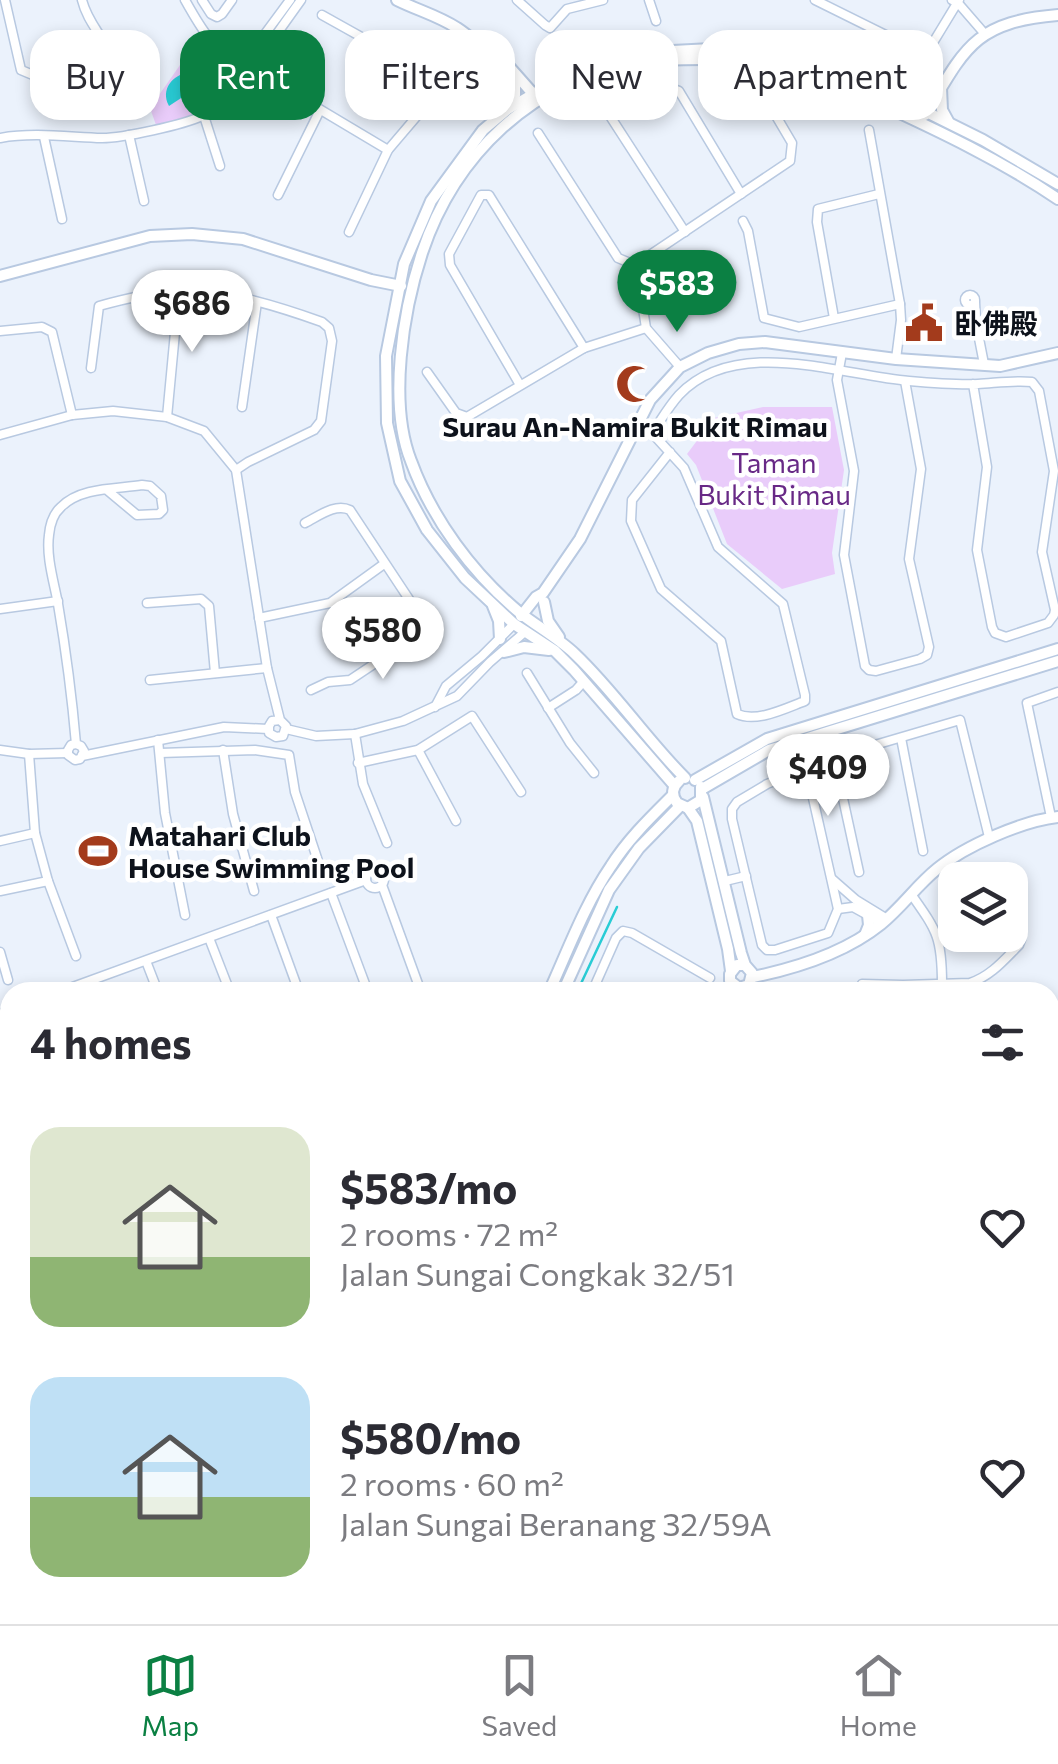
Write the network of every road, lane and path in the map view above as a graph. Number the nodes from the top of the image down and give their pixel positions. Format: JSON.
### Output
{"nodes":[{"id":1,"x":5,"y":0,"type":"edge"},
{"id":2,"x":82,"y":0,"type":"edge"},
{"id":3,"x":185,"y":0,"type":"edge"},
{"id":4,"x":202,"y":0,"type":"edge"},
{"id":5,"x":232,"y":0,"type":"edge"},
{"id":6,"x":302,"y":0,"type":"edge"},
{"id":7,"x":398,"y":0,"type":"edge"},
{"id":8,"x":517,"y":0,"type":"edge"},
{"id":9,"x":603,"y":0,"type":"edge"},
{"id":10,"x":650,"y":0,"type":"edge"},
{"id":11,"x":815,"y":0,"type":"edge"},
{"id":12,"x":956,"y":1,"type":"edge"},
{"id":13,"x":416,"y":4,"type":"edge"},
{"id":14,"x":290,"y":5,"type":"edge"},
{"id":15,"x":1058,"y":14,"type":"edge"},
{"id":16,"x":322,"y":15,"type":"dead end"},
{"id":17,"x":656,"y":21,"type":"dead end"},
{"id":18,"x":202,"y":30,"type":"edge"},
{"id":19,"x":273,"y":30,"type":"edge"},
{"id":20,"x":984,"y":33,"type":"junction"},
{"id":21,"x":698,"y":60,"type":"edge"},
{"id":22,"x":516,"y":78,"type":"junction"},
{"id":23,"x":535,"y":81,"type":"edge"},
{"id":24,"x":943,"y":85,"type":"edge"},
{"id":25,"x":515,"y":86,"type":"edge"},
{"id":26,"x":533,"y":99,"type":"junction"},
{"id":27,"x":515,"y":106,"type":"edge"},
{"id":28,"x":943,"y":112,"type":"edge"},
{"id":29,"x":325,"y":113,"type":"edge"},
{"id":30,"x":188,"y":120,"type":"edge"},
{"id":31,"x":205,"y":120,"type":"edge"},
{"id":32,"x":315,"y":120,"type":"edge"},
{"id":33,"x":495,"y":120,"type":"edge"},
{"id":34,"x":779,"y":120,"type":"edge"},
{"id":35,"x":927,"y":120,"type":"edge"},
{"id":36,"x":933,"y":120,"type":"edge"},
{"id":37,"x":950,"y":124,"type":"junction"},
{"id":38,"x":870,"y":130,"type":"dead end"},
{"id":39,"x":538,"y":133,"type":"dead end"},
{"id":40,"x":129,"y":135,"type":"junction"},
{"id":41,"x":44,"y":137,"type":"junction"},
{"id":42,"x":0,"y":138,"type":"edge"},
{"id":43,"x":388,"y":150,"type":"junction"},
{"id":44,"x":220,"y":166,"type":"dead end"},
{"id":45,"x":450,"y":182,"type":"junction"},
{"id":46,"x":1058,"y":184,"type":"edge"},
{"id":47,"x":741,"y":194,"type":"junction"},
{"id":48,"x":879,"y":194,"type":"junction"},
{"id":49,"x":278,"y":195,"type":"dead end"},
{"id":50,"x":1058,"y":200,"type":"edge"},
{"id":51,"x":144,"y":201,"type":"dead end"},
{"id":52,"x":62,"y":219,"type":"dead end"},
{"id":53,"x":743,"y":221,"type":"dead end"},
{"id":54,"x":349,"y":232,"type":"dead end"},
{"id":55,"x":685,"y":232,"type":"junction"},
{"id":56,"x":641,"y":261,"type":"junction"},
{"id":57,"x":404,"y":264,"type":"junction"},
{"id":58,"x":0,"y":276,"type":"edge"},
{"id":59,"x":371,"y":280,"type":"junction"},
{"id":60,"x":414,"y":280,"type":"junction"},
{"id":61,"x":399,"y":286,"type":"junction"},
{"id":62,"x":179,"y":290,"type":"junction"},
{"id":63,"x":256,"y":302,"type":"junction"},
{"id":64,"x":971,"y":303,"type":"dead end"},
{"id":65,"x":900,"y":304,"type":"junction"},
{"id":66,"x":393,"y":316,"type":"junction"},
{"id":67,"x":834,"y":318,"type":"junction"},
{"id":68,"x":646,"y":328,"type":"junction"},
{"id":69,"x":0,"y":331,"type":"edge"},
{"id":70,"x":584,"y":348,"type":"junction"},
{"id":71,"x":842,"y":353,"type":"junction"},
{"id":72,"x":1058,"y":353,"type":"edge"},
{"id":73,"x":896,"y":358,"type":"junction"},
{"id":74,"x":984,"y":364,"type":"junction"},
{"id":75,"x":680,"y":367,"type":"junction"},
{"id":76,"x":91,"y":368,"type":"dead end"},
{"id":77,"x":838,"y":370,"type":"junction"},
{"id":78,"x":426,"y":372,"type":"dead end"},
{"id":79,"x":905,"y":381,"type":"junction"},
{"id":80,"x":520,"y":384,"type":"junction"},
{"id":81,"x":973,"y":384,"type":"junction"},
{"id":82,"x":242,"y":407,"type":"dead end"},
{"id":83,"x":72,"y":415,"type":"junction"},
{"id":84,"x":167,"y":417,"type":"junction"},
{"id":85,"x":637,"y":424,"type":"junction"},
{"id":86,"x":652,"y":433,"type":"junction"},
{"id":87,"x":0,"y":435,"type":"edge"},
{"id":88,"x":670,"y":452,"type":"junction"},
{"id":89,"x":236,"y":470,"type":"junction"},
{"id":90,"x":107,"y":490,"type":"junction"},
{"id":91,"x":305,"y":523,"type":"dead end"},
{"id":92,"x":384,"y":564,"type":"junction"},
{"id":93,"x":541,"y":597,"type":"junction"},
{"id":94,"x":496,"y":600,"type":"junction"},
{"id":95,"x":58,"y":601,"type":"junction"},
{"id":96,"x":147,"y":603,"type":"dead end"},
{"id":97,"x":0,"y":610,"type":"edge"},
{"id":98,"x":259,"y":618,"type":"junction"},
{"id":99,"x":524,"y":623,"type":"junction"},
{"id":100,"x":500,"y":639,"type":"junction"},
{"id":101,"x":559,"y":647,"type":"junction"},
{"id":102,"x":1058,"y":649,"type":"edge"},
{"id":103,"x":504,"y":652,"type":"junction"},
{"id":104,"x":1058,"y":661,"type":"edge"},
{"id":105,"x":266,"y":668,"type":"junction"},
{"id":106,"x":526,"y":672,"type":"dead end"},
{"id":107,"x":460,"y":673,"type":"junction"},
{"id":108,"x":215,"y":674,"type":"junction"},
{"id":109,"x":150,"y":680,"type":"dead end"},
{"id":110,"x":584,"y":682,"type":"junction"},
{"id":111,"x":470,"y":684,"type":"junction"},
{"id":112,"x":311,"y":690,"type":"dead end"},
{"id":113,"x":1058,"y":692,"type":"edge"},
{"id":114,"x":435,"y":707,"type":"junction"},
{"id":115,"x":548,"y":708,"type":"junction"},
{"id":116,"x":280,"y":720,"type":"junction"},
{"id":117,"x":268,"y":729,"type":"junction"},
{"id":118,"x":286,"y":730,"type":"junction"},
{"id":119,"x":355,"y":734,"type":"junction"},
{"id":120,"x":901,"y":738,"type":"junction"},
{"id":121,"x":158,"y":740,"type":"junction"},
{"id":122,"x":76,"y":744,"type":"junction"},
{"id":123,"x":0,"y":750,"type":"edge"},
{"id":124,"x":223,"y":750,"type":"junction"},
{"id":125,"x":418,"y":750,"type":"junction"},
{"id":126,"x":68,"y":752,"type":"junction"},
{"id":127,"x":160,"y":753,"type":"junction"},
{"id":128,"x":29,"y":754,"type":"junction"},
{"id":129,"x":82,"y":756,"type":"junction"},
{"id":130,"x":834,"y":758,"type":"junction"},
{"id":131,"x":358,"y":762,"type":"junction"},
{"id":132,"x":806,"y":767,"type":"junction"},
{"id":133,"x":594,"y":774,"type":"dead end"},
{"id":134,"x":696,"y":786,"type":"junction"},
{"id":135,"x":674,"y":790,"type":"junction"},
{"id":136,"x":521,"y":792,"type":"dead end"},
{"id":137,"x":684,"y":807,"type":"junction"},
{"id":138,"x":1054,"y":817,"type":"edge"},
{"id":139,"x":456,"y":820,"type":"dead end"},
{"id":140,"x":36,"y":833,"type":"junction"},
{"id":141,"x":989,"y":838,"type":"junction"},
{"id":142,"x":0,"y":842,"type":"edge"},
{"id":143,"x":388,"y":843,"type":"dead end"},
{"id":144,"x":923,"y":851,"type":"dead end"},
{"id":145,"x":319,"y":864,"type":"dead end"},
{"id":146,"x":859,"y":872,"type":"dead end"},
{"id":147,"x":832,"y":879,"type":"junction"},
{"id":148,"x":366,"y":880,"type":"junction"},
{"id":149,"x":746,"y":880,"type":"junction"},
{"id":150,"x":48,"y":881,"type":"junction"},
{"id":151,"x":382,"y":884,"type":"junction"},
{"id":152,"x":726,"y":885,"type":"junction"},
{"id":153,"x":0,"y":891,"type":"edge"},
{"id":154,"x":254,"y":891,"type":"dead end"},
{"id":155,"x":331,"y":893,"type":"junction"},
{"id":156,"x":911,"y":894,"type":"junction"},
{"id":157,"x":838,"y":909,"type":"junction"},
{"id":158,"x":185,"y":914,"type":"dead end"},
{"id":159,"x":271,"y":915,"type":"junction"},
{"id":160,"x":868,"y":915,"type":"junction"},
{"id":161,"x":884,"y":921,"type":"junction"},
{"id":162,"x":865,"y":936,"type":"junction"},
{"id":163,"x":209,"y":938,"type":"junction"},
{"id":164,"x":0,"y":952,"type":"edge"},
{"id":165,"x":1011,"y":952,"type":"edge"},
{"id":166,"x":76,"y":956,"type":"dead end"},
{"id":167,"x":146,"y":961,"type":"junction"},
{"id":168,"x":749,"y":971,"type":"junction"},
{"id":169,"x":710,"y":978,"type":"dead end"},
{"id":170,"x":8,"y":980,"type":"dead end"},
{"id":171,"x":86,"y":982,"type":"edge"},
{"id":172,"x":154,"y":982,"type":"edge"},
{"id":173,"x":226,"y":982,"type":"edge"},
{"id":174,"x":295,"y":982,"type":"edge"},
{"id":175,"x":364,"y":982,"type":"edge"},
{"id":176,"x":417,"y":982,"type":"edge"},
{"id":177,"x":554,"y":982,"type":"edge"},
{"id":178,"x":567,"y":982,"type":"edge"},
{"id":179,"x":597,"y":982,"type":"edge"},
{"id":180,"x":730,"y":982,"type":"edge"},
{"id":181,"x":750,"y":982,"type":"edge"},
{"id":182,"x":942,"y":982,"type":"edge"},
{"id":183,"x":973,"y":982,"type":"edge"}],
"edges":[{"from":1,"to":2,"type":"street"},
{"from":3,"to":18,"type":"street"},
{"from":4,"to":5,"type":"street"},
{"from":6,"to":14,"type":"street"},
{"from":7,"to":13,"type":"main road"},
{"from":8,"to":9,"type":"street"},
{"from":10,"to":17,"type":"street"},
{"from":11,"to":12,"type":"street"},
{"from":12,"to":20,"type":"street"},
{"from":13,"to":22,"type":"main road"},
{"from":14,"to":19,"type":"street"},
{"from":15,"to":20,"type":"main road"},
{"from":16,"to":43,"type":"street"},
{"from":20,"to":24,"type":"main road"},
{"from":21,"to":26,"type":"main road"},
{"from":22,"to":23,"type":"main road"},
{"from":22,"to":25,"type":"main road"},
{"from":22,"to":26,"type":"main road"},
{"from":26,"to":27,"type":"main road"},
{"from":26,"to":45,"type":"main road"},
{"from":28,"to":37,"type":"main road"},
{"from":29,"to":43,"type":"street"},
{"from":30,"to":40,"type":"street"},
{"from":31,"to":44,"type":"street"},
{"from":32,"to":49,"type":"street"},
{"from":33,"to":45,"type":"main road"},
{"from":34,"to":47,"type":"street"},
{"from":35,"to":50,"type":"main road"},
{"from":36,"to":37,"type":"main road"},
{"from":37,"to":46,"type":"main road"},
{"from":38,"to":48,"type":"street"},
{"from":39,"to":56,"type":"street"},
{"from":40,"to":41,"type":"street"},
{"from":40,"to":51,"type":"street"},
{"from":41,"to":42,"type":"street"},
{"from":41,"to":52,"type":"street"},
{"from":43,"to":54,"type":"street"},
{"from":45,"to":57,"type":"main road"},
{"from":45,"to":60,"type":"main road"},
{"from":47,"to":55,"type":"street"},
{"from":47,"to":55,"type":"street"},
{"from":48,"to":65,"type":"street"},
{"from":48,"to":67,"type":"street"},
{"from":53,"to":67,"type":"street"},
{"from":55,"to":56,"type":"street"},
{"from":56,"to":68,"type":"street"},
{"from":57,"to":59,"type":"main road"},
{"from":57,"to":61,"type":"main road"},
{"from":58,"to":59,"type":"main road"},
{"from":59,"to":61,"type":"main road"},
{"from":59,"to":66,"type":"main road"},
{"from":60,"to":61,"type":"main road"},
{"from":60,"to":94,"type":"main road"},
{"from":61,"to":66,"type":"main road"},
{"from":62,"to":63,"type":"street"},
{"from":62,"to":76,"type":"street"},
{"from":62,"to":84,"type":"street"},
{"from":63,"to":82,"type":"street"},
{"from":63,"to":89,"type":"street"},
{"from":64,"to":74,"type":"street"},
{"from":65,"to":67,"type":"street"},
{"from":65,"to":73,"type":"street"},
{"from":66,"to":94,"type":"main road"},
{"from":68,"to":70,"type":"street"},
{"from":68,"to":75,"type":"street"},
{"from":69,"to":83,"type":"street"},
{"from":70,"to":80,"type":"street"},
{"from":70,"to":80,"type":"street"},
{"from":71,"to":73,"type":"main road"},
{"from":71,"to":75,"type":"main road"},
{"from":71,"to":77,"type":"street"},
{"from":72,"to":74,"type":"main road"},
{"from":73,"to":74,"type":"main road"},
{"from":75,"to":85,"type":"main road"},
{"from":77,"to":79,"type":"street"},
{"from":77,"to":79,"type":"street"},
{"from":77,"to":86,"type":"street"},
{"from":78,"to":80,"type":"street"},
{"from":79,"to":81,"type":"street"},
{"from":81,"to":81,"type":"street"},
{"from":83,"to":84,"type":"street"},
{"from":83,"to":87,"type":"street"},
{"from":84,"to":89,"type":"street"},
{"from":85,"to":86,"type":"street"},
{"from":85,"to":93,"type":"main road"},
{"from":86,"to":88,"type":"street"},
{"from":88,"to":88,"type":"street"},
{"from":89,"to":98,"type":"street"},
{"from":90,"to":90,"type":"street"},
{"from":90,"to":95,"type":"street"},
{"from":91,"to":92,"type":"street"},
{"from":92,"to":98,"type":"street"},
{"from":92,"to":112,"type":"street"},
{"from":93,"to":94,"type":"main road"},
{"from":93,"to":99,"type":"main road"},
{"from":93,"to":101,"type":"main road"},
{"from":94,"to":99,"type":"main road"},
{"from":94,"to":100,"type":"main road"},
{"from":95,"to":97,"type":"street"},
{"from":95,"to":122,"type":"street"},
{"from":96,"to":108,"type":"street"},
{"from":98,"to":105,"type":"street"},
{"from":99,"to":100,"type":"street"},
{"from":99,"to":101,"type":"main road"},
{"from":99,"to":103,"type":"street"},
{"from":100,"to":107,"type":"street"},
{"from":101,"to":103,"type":"main road"},
{"from":101,"to":110,"type":"main road"},
{"from":101,"to":134,"type":"main road"},
{"from":102,"to":134,"type":"main road"},
{"from":103,"to":111,"type":"street"},
{"from":104,"to":134,"type":"main road"},
{"from":105,"to":108,"type":"street"},
{"from":105,"to":116,"type":"street"},
{"from":106,"to":115,"type":"street"},
{"from":107,"to":111,"type":"street"},
{"from":107,"to":114,"type":"street"},
{"from":108,"to":109,"type":"street"},
{"from":110,"to":115,"type":"street"},
{"from":110,"to":135,"type":"main road"},
{"from":111,"to":114,"type":"street"},
{"from":113,"to":138,"type":"street"},
{"from":114,"to":119,"type":"street"},
{"from":115,"to":133,"type":"street"},
{"from":116,"to":117,"type":"street"},
{"from":116,"to":118,"type":"street"},
{"from":117,"to":118,"type":"street"},
{"from":117,"to":121,"type":"street"},
{"from":118,"to":119,"type":"street"},
{"from":119,"to":131,"type":"street"},
{"from":120,"to":130,"type":"street"},
{"from":120,"to":141,"type":"street"},
{"from":120,"to":144,"type":"street"},
{"from":121,"to":127,"type":"street"},
{"from":121,"to":129,"type":"street"},
{"from":122,"to":126,"type":"street"},
{"from":122,"to":129,"type":"street"},
{"from":123,"to":128,"type":"street"},
{"from":124,"to":127,"type":"street"},
{"from":124,"to":145,"type":"street"},
{"from":124,"to":154,"type":"street"},
{"from":125,"to":131,"type":"street"},
{"from":125,"to":136,"type":"street"},
{"from":125,"to":139,"type":"street"},
{"from":126,"to":128,"type":"street"},
{"from":126,"to":129,"type":"street"},
{"from":127,"to":158,"type":"street"},
{"from":128,"to":140,"type":"street"},
{"from":130,"to":132,"type":"street"},
{"from":130,"to":146,"type":"street"},
{"from":131,"to":143,"type":"street"},
{"from":132,"to":147,"type":"street"},
{"from":132,"to":149,"type":"street"},
{"from":134,"to":135,"type":"main road"},
{"from":134,"to":137,"type":"main road"},
{"from":134,"to":152,"type":"main road"},
{"from":135,"to":137,"type":"main road"},
{"from":135,"to":177,"type":"main road"},
{"from":137,"to":178,"type":"main road"},
{"from":137,"to":180,"type":"main road"},
{"from":138,"to":141,"type":"main road"},
{"from":140,"to":142,"type":"street"},
{"from":140,"to":150,"type":"street"},
{"from":141,"to":156,"type":"main road"},
{"from":147,"to":157,"type":"street"},
{"from":147,"to":161,"type":"street"},
{"from":148,"to":151,"type":"street"},
{"from":148,"to":151,"type":"street"},
{"from":148,"to":155,"type":"street"},
{"from":149,"to":152,"type":"street"},
{"from":149,"to":157,"type":"street"},
{"from":150,"to":153,"type":"street"},
{"from":150,"to":166,"type":"street"},
{"from":151,"to":176,"type":"street"},
{"from":152,"to":168,"type":"main road"},
{"from":155,"to":159,"type":"street"},
{"from":155,"to":175,"type":"street"},
{"from":156,"to":161,"type":"main road"},
{"from":156,"to":182,"type":"street"},
{"from":157,"to":160,"type":"street"},
{"from":159,"to":163,"type":"street"},
{"from":159,"to":174,"type":"street"},
{"from":160,"to":161,"type":"street"},
{"from":160,"to":162,"type":"main road"},
{"from":161,"to":162,"type":"main road"},
{"from":162,"to":168,"type":"main road"},
{"from":163,"to":167,"type":"street"},
{"from":163,"to":173,"type":"street"},
{"from":164,"to":170,"type":"street"},
{"from":165,"to":183,"type":"street"},
{"from":167,"to":171,"type":"street"},
{"from":167,"to":172,"type":"street"},
{"from":168,"to":180,"type":"main road"},
{"from":168,"to":181,"type":"main road"},
{"from":169,"to":179,"type":"street"}]}
